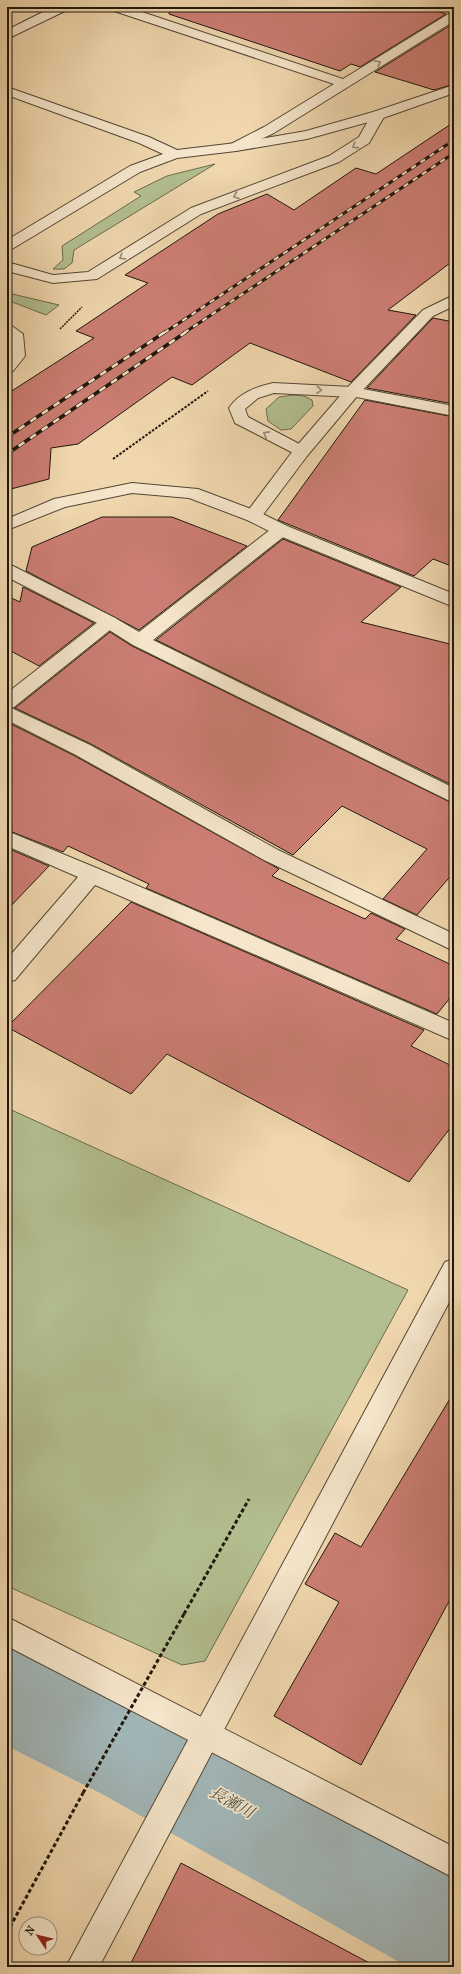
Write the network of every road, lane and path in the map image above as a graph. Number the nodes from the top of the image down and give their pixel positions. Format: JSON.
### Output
{"nodes":[{"id":1,"x":63,"y":7,"type":"edge"},
{"id":2,"x":115,"y":7,"type":"edge"},
{"id":3,"x":454,"y":16,"type":"edge"},
{"id":4,"x":7,"y":35,"type":"edge"},
{"id":5,"x":344,"y":83,"type":"junction"},
{"id":6,"x":454,"y":89,"type":"edge"},
{"id":7,"x":7,"y":91,"type":"edge"},
{"id":8,"x":378,"y":115,"type":"junction"},
{"id":9,"x":236,"y":147,"type":"junction"},
{"id":10,"x":175,"y":154,"type":"junction"},
{"id":11,"x":7,"y":246,"type":"edge"},
{"id":12,"x":7,"y":266,"type":"edge"},
{"id":13,"x":454,"y":300,"type":"edge"},
{"id":14,"x":84,"y":305,"type":"dead end"},
{"id":15,"x":428,"y":313,"type":"junction"},
{"id":16,"x":454,"y":317,"type":"edge"},
{"id":17,"x":7,"y":329,"type":"edge"},
{"id":18,"x":60,"y":329,"type":"dead end"},
{"id":19,"x":7,"y":368,"type":"edge"},
{"id":20,"x":352,"y":392,"type":"junction"},
{"id":21,"x":454,"y":411,"type":"edge"},
{"id":22,"x":301,"y":452,"type":"junction"},
{"id":23,"x":253,"y":516,"type":"junction"},
{"id":24,"x":7,"y":525,"type":"edge"},
{"id":25,"x":281,"y":530,"type":"junction"},
{"id":26,"x":7,"y":570,"type":"edge"},
{"id":27,"x":454,"y":601,"type":"edge"},
{"id":28,"x":109,"y":622,"type":"junction"},
{"id":29,"x":140,"y":641,"type":"junction"},
{"id":30,"x":7,"y":703,"type":"edge"},
{"id":31,"x":7,"y":712,"type":"edge"},
{"id":32,"x":454,"y":796,"type":"edge"},
{"id":33,"x":7,"y":838,"type":"edge"},
{"id":34,"x":92,"y":874,"type":"junction"},
{"id":35,"x":454,"y":943,"type":"edge"},
{"id":36,"x":7,"y":974,"type":"edge"},
{"id":37,"x":454,"y":1032,"type":"edge"},
{"id":38,"x":454,"y":1268,"type":"edge"},
{"id":39,"x":249,"y":1500,"type":"dead end"},
{"id":40,"x":7,"y":1631,"type":"edge"},
{"id":41,"x":202,"y":1744,"type":"junction"},
{"id":42,"x":454,"y":1863,"type":"edge"},
{"id":43,"x":10,"y":1927,"type":"dead end"},
{"id":44,"x":82,"y":1967,"type":"edge"}],
"edges":[{"from":1,"to":4,"type":"street"},
{"from":2,"to":5,"type":"street"},
{"from":5,"to":3,"type":"street","one_way":true},
{"from":5,"to":9,"type":"street"},
{"from":6,"to":8,"type":"street"},
{"from":7,"to":10,"type":"street"},
{"from":8,"to":9,"type":"street"},
{"from":8,"to":12,"type":"street","one_way":true},
{"from":9,"to":10,"type":"street"},
{"from":10,"to":11,"type":"street"},
{"from":13,"to":15,"type":"street"},
{"from":14,"to":18,"type":"path"},
{"from":15,"to":16,"type":"street"},
{"from":15,"to":20,"type":"street"},
{"from":17,"to":19,"type":"street"},
{"from":20,"to":21,"type":"street"},
{"from":20,"to":22,"type":"street"},
{"from":22,"to":20,"type":"street","one_way":true},
{"from":22,"to":23,"type":"street"},
{"from":23,"to":24,"type":"street"},
{"from":23,"to":25,"type":"street"},
{"from":25,"to":27,"type":"street"},
{"from":25,"to":29,"type":"street"},
{"from":26,"to":28,"type":"street"},
{"from":28,"to":29,"type":"street"},
{"from":28,"to":30,"type":"street"},
{"from":29,"to":32,"type":"street"},
{"from":31,"to":35,"type":"street"},
{"from":33,"to":34,"type":"street"},
{"from":34,"to":36,"type":"street"},
{"from":34,"to":37,"type":"street"},
{"from":38,"to":41,"type":"street"},
{"from":39,"to":43,"type":"path","bridge":true},
{"from":40,"to":41,"type":"street"},
{"from":41,"to":42,"type":"street"},
{"from":41,"to":44,"type":"street"}]}
